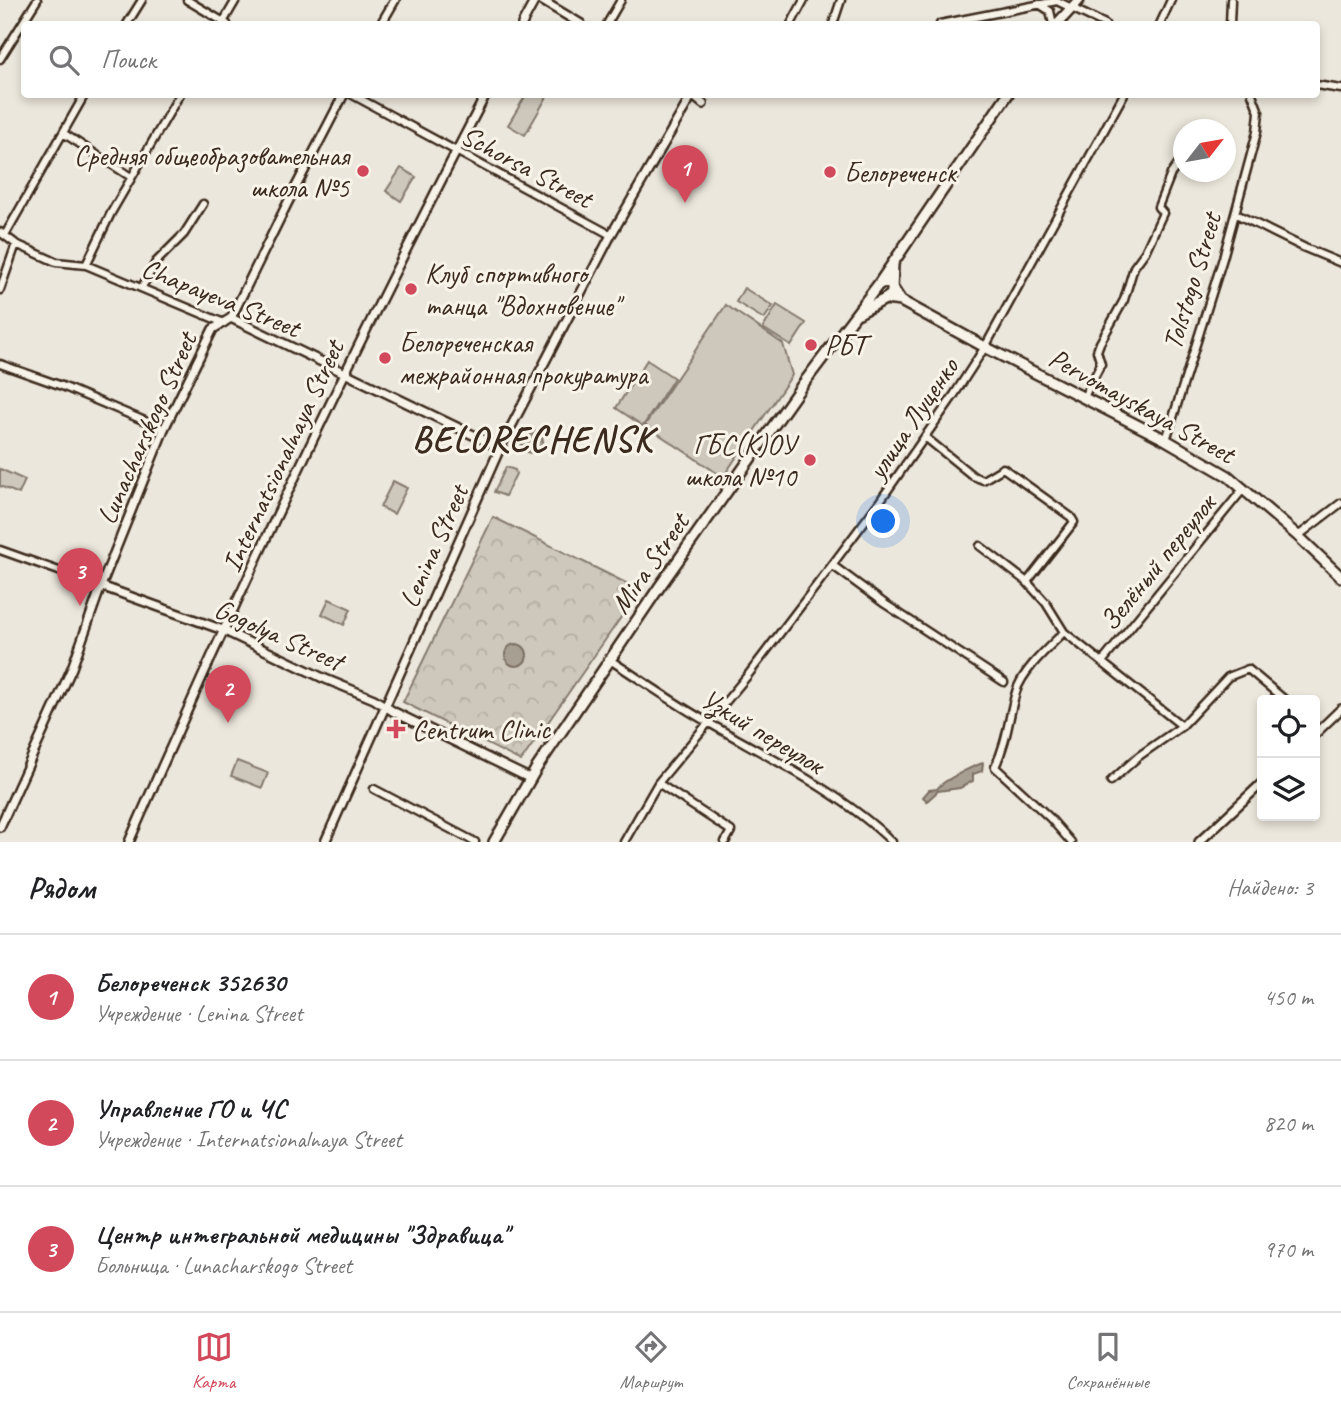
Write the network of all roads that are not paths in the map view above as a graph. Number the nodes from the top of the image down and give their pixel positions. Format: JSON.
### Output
{"nodes":[{"id":1,"x":37,"y":0,"type":"edge"},
{"id":2,"x":142,"y":0,"type":"edge"},
{"id":3,"x":187,"y":0,"type":"edge"},
{"id":4,"x":236,"y":0,"type":"edge"},
{"id":5,"x":394,"y":0,"type":"edge"},
{"id":6,"x":538,"y":0,"type":"edge"},
{"id":7,"x":621,"y":0,"type":"edge"},
{"id":8,"x":804,"y":0,"type":"edge"},
{"id":9,"x":841,"y":0,"type":"edge"},
{"id":10,"x":1059,"y":0,"type":"edge"},
{"id":11,"x":1079,"y":0,"type":"edge"},
{"id":12,"x":1171,"y":0,"type":"edge"},
{"id":13,"x":1231,"y":0,"type":"edge"},
{"id":14,"x":1039,"y":4,"type":"junction"},
{"id":15,"x":1070,"y":7,"type":"junction"},
{"id":16,"x":24,"y":21,"type":"edge"},
{"id":17,"x":129,"y":21,"type":"edge"},
{"id":18,"x":219,"y":21,"type":"edge"},
{"id":19,"x":226,"y":21,"type":"edge"},
{"id":20,"x":384,"y":21,"type":"edge"},
{"id":21,"x":524,"y":21,"type":"edge"},
{"id":22,"x":576,"y":21,"type":"edge"},
{"id":23,"x":609,"y":21,"type":"edge"},
{"id":24,"x":793,"y":21,"type":"edge"},
{"id":25,"x":833,"y":21,"type":"edge"},
{"id":26,"x":955,"y":21,"type":"edge"},
{"id":27,"x":1054,"y":21,"type":"edge"},
{"id":28,"x":1058,"y":21,"type":"edge"},
{"id":29,"x":1099,"y":21,"type":"edge"},
{"id":30,"x":1161,"y":21,"type":"edge"},
{"id":31,"x":1230,"y":21,"type":"edge"},
{"id":32,"x":21,"y":26,"type":"edge"},
{"id":33,"x":0,"y":59,"type":"edge"},
{"id":34,"x":1320,"y":86,"type":"edge"},
{"id":35,"x":1341,"y":89,"type":"edge"},
{"id":36,"x":83,"y":98,"type":"edge"},
{"id":37,"x":178,"y":98,"type":"edge"},
{"id":38,"x":342,"y":98,"type":"edge"},
{"id":39,"x":358,"y":98,"type":"edge"},
{"id":40,"x":484,"y":98,"type":"edge"},
{"id":41,"x":692,"y":98,"type":"edge"},
{"id":42,"x":696,"y":98,"type":"edge"},
{"id":43,"x":1005,"y":98,"type":"edge"},
{"id":44,"x":1122,"y":98,"type":"edge"},
{"id":45,"x":1254,"y":98,"type":"edge"},
{"id":46,"x":704,"y":103,"type":"dead end"},
{"id":47,"x":63,"y":133,"type":"junction"},
{"id":48,"x":456,"y":152,"type":"junction"},
{"id":49,"x":1173,"y":171,"type":"edge"},
{"id":50,"x":131,"y":177,"type":"junction"},
{"id":51,"x":203,"y":204,"type":"dead end"},
{"id":52,"x":1236,"y":214,"type":"junction"},
{"id":53,"x":2,"y":233,"type":"edge"},
{"id":54,"x":611,"y":235,"type":"junction"},
{"id":55,"x":16,"y":244,"type":"junction"},
{"id":56,"x":894,"y":262,"type":"junction"},
{"id":57,"x":1341,"y":263,"type":"edge"},
{"id":58,"x":86,"y":265,"type":"junction"},
{"id":59,"x":878,"y":285,"type":"junction"},
{"id":60,"x":892,"y":287,"type":"junction"},
{"id":61,"x":142,"y":288,"type":"junction"},
{"id":62,"x":0,"y":290,"type":"edge"},
{"id":63,"x":885,"y":299,"type":"junction"},
{"id":64,"x":901,"y":301,"type":"junction"},
{"id":65,"x":232,"y":318,"type":"junction"},
{"id":66,"x":852,"y":318,"type":"junction"},
{"id":67,"x":223,"y":323,"type":"junction"},
{"id":68,"x":985,"y":347,"type":"junction"},
{"id":69,"x":0,"y":364,"type":"edge"},
{"id":70,"x":344,"y":373,"type":"junction"},
{"id":71,"x":1084,"y":397,"type":"junction"},
{"id":72,"x":164,"y":429,"type":"junction"},
{"id":73,"x":925,"y":437,"type":"junction"},
{"id":74,"x":1166,"y":440,"type":"junction"},
{"id":75,"x":500,"y":448,"type":"junction"},
{"id":76,"x":1244,"y":488,"type":"junction"},
{"id":77,"x":1341,"y":503,"type":"edge"},
{"id":78,"x":1298,"y":536,"type":"junction"},
{"id":79,"x":980,"y":546,"type":"dead end"},
{"id":80,"x":0,"y":550,"type":"edge"},
{"id":81,"x":832,"y":565,"type":"junction"},
{"id":82,"x":1341,"y":577,"type":"edge"},
{"id":83,"x":1027,"y":582,"type":"junction"},
{"id":84,"x":101,"y":586,"type":"junction"},
{"id":85,"x":223,"y":631,"type":"junction"},
{"id":86,"x":1064,"y":632,"type":"junction"},
{"id":87,"x":610,"y":660,"type":"junction"},
{"id":88,"x":1102,"y":662,"type":"junction"},
{"id":89,"x":1004,"y":682,"type":"dead end"},
{"id":90,"x":1279,"y":695,"type":"edge"},
{"id":91,"x":383,"y":706,"type":"junction"},
{"id":92,"x":1341,"y":709,"type":"edge"},
{"id":93,"x":708,"y":723,"type":"junction"},
{"id":94,"x":1182,"y":726,"type":"junction"},
{"id":95,"x":1320,"y":727,"type":"edge"},
{"id":96,"x":531,"y":779,"type":"junction"},
{"id":97,"x":1111,"y":781,"type":"dead end"},
{"id":98,"x":658,"y":783,"type":"junction"},
{"id":99,"x":1257,"y":788,"type":"edge"},
{"id":100,"x":374,"y":789,"type":"dead end"},
{"id":101,"x":0,"y":827,"type":"edge"},
{"id":102,"x":129,"y":842,"type":"edge"},
{"id":103,"x":325,"y":842,"type":"edge"},
{"id":104,"x":475,"y":842,"type":"edge"},
{"id":105,"x":494,"y":842,"type":"edge"},
{"id":106,"x":624,"y":842,"type":"edge"},
{"id":107,"x":725,"y":842,"type":"edge"},
{"id":108,"x":892,"y":842,"type":"edge"},
{"id":109,"x":1071,"y":842,"type":"edge"},
{"id":110,"x":1199,"y":842,"type":"edge"}],
"edges":[{"from":1,"to":16,"type":"street"},
{"from":2,"to":17,"type":"street"},
{"from":3,"to":18,"type":"street"},
{"from":4,"to":19,"type":"street"},
{"from":5,"to":20,"type":"street"},
{"from":6,"to":21,"type":"street"},
{"from":6,"to":22,"type":"street"},
{"from":7,"to":23,"type":"street"},
{"from":8,"to":24,"type":"street"},
{"from":9,"to":25,"type":"street"},
{"from":10,"to":14,"type":"street"},
{"from":10,"to":15,"type":"street"},
{"from":11,"to":15,"type":"main road"},
{"from":12,"to":30,"type":"street"},
{"from":13,"to":31,"type":"street"},
{"from":14,"to":26,"type":"street"},
{"from":14,"to":27,"type":"street"},
{"from":15,"to":28,"type":"main road"},
{"from":15,"to":29,"type":"street"},
{"from":32,"to":33,"type":"street"},
{"from":34,"to":35,"type":"street"},
{"from":36,"to":47,"type":"street"},
{"from":37,"to":50,"type":"street"},
{"from":38,"to":65,"type":"street","name":"Lunacharskogo Street"},
{"from":39,"to":48,"type":"street","name":"Schorsa Street"},
{"from":40,"to":48,"type":"street","name":"Internatsionalnaya Street"},
{"from":41,"to":54,"type":"street","name":"Lenina Street"},
{"from":42,"to":46,"type":"street"},
{"from":43,"to":56,"type":"main road","name":"Mira Street"},
{"from":44,"to":68,"type":"street","name":"улица Луценко"},
{"from":45,"to":52,"type":"street","name":"Tolstogo Street"},
{"from":47,"to":50,"type":"street"},
{"from":47,"to":53,"type":"street"},
{"from":48,"to":54,"type":"street","name":"Schorsa Street"},
{"from":48,"to":70,"type":"street","name":"Internatsionalnaya Street"},
{"from":49,"to":71,"type":"street"},
{"from":50,"to":58,"type":"street"},
{"from":51,"to":61,"type":"street"},
{"from":52,"to":57,"type":"street"},
{"from":52,"to":74,"type":"street","name":"Tolstogo Street"},
{"from":53,"to":55,"type":"street","name":"Chapayeva Street"},
{"from":54,"to":75,"type":"street","name":"Lenina Street"},
{"from":55,"to":58,"type":"street","name":"Chapayeva Street"},
{"from":55,"to":62,"type":"street"},
{"from":56,"to":59,"type":"main road","name":"Mira Street"},
{"from":56,"to":60,"type":"main road","name":"Mira Street"},
{"from":58,"to":61,"type":"street","name":"Chapayeva Street"},
{"from":59,"to":60,"type":"main road"},
{"from":59,"to":63,"type":"main road"},
{"from":59,"to":66,"type":"main road","name":"Mira Street"},
{"from":60,"to":63,"type":"main road"},
{"from":60,"to":64,"type":"main road","name":"Pervomayskaya Street"},
{"from":61,"to":67,"type":"street","name":"Chapayeva Street"},
{"from":63,"to":64,"type":"main road","name":"Pervomayskaya Street"},
{"from":63,"to":66,"type":"main road","name":"Mira Street"},
{"from":64,"to":68,"type":"main road","name":"Pervomayskaya Street"},
{"from":65,"to":67,"type":"street","name":"Chapayeva Street"},
{"from":65,"to":70,"type":"street","name":"Chapayeva Street"},
{"from":66,"to":87,"type":"main road","name":"Mira Street"},
{"from":67,"to":72,"type":"street","name":"Lunacharskogo Street"},
{"from":68,"to":71,"type":"main road","name":"Pervomayskaya Street"},
{"from":68,"to":73,"type":"street","name":"улица Луценко"},
{"from":69,"to":72,"type":"street"},
{"from":70,"to":75,"type":"street","name":"Chapayeva Street"},
{"from":70,"to":85,"type":"street","name":"Internatsionalnaya Street"},
{"from":71,"to":74,"type":"main road","name":"Pervomayskaya Street"},
{"from":72,"to":84,"type":"street","name":"Lunacharskogo Street"},
{"from":73,"to":81,"type":"street","name":"улица Луценко"},
{"from":73,"to":83,"type":"street"},
{"from":74,"to":76,"type":"main road","name":"Pervomayskaya Street"},
{"from":75,"to":91,"type":"street","name":"Lenina Street"},
{"from":76,"to":78,"type":"main road","name":"Pervomayskaya Street"},
{"from":76,"to":88,"type":"street","name":"Зелёный переулок"},
{"from":77,"to":78,"type":"street"},
{"from":78,"to":82,"type":"main road","name":"Pervomayskaya Street"},
{"from":79,"to":83,"type":"street"},
{"from":80,"to":84,"type":"street","name":"Gogolya Street"},
{"from":81,"to":89,"type":"street"},
{"from":81,"to":93,"type":"street","name":"улица Луценко"},
{"from":83,"to":86,"type":"street"},
{"from":84,"to":85,"type":"street","name":"Gogolya Street"},
{"from":84,"to":101,"type":"street","name":"Lunacharskogo Street"},
{"from":85,"to":91,"type":"street","name":"Gogolya Street"},
{"from":85,"to":102,"type":"street","name":"Internatsionalnaya Street"},
{"from":86,"to":88,"type":"street","name":"Зелёный переулок"},
{"from":86,"to":109,"type":"street","name":"Зелёный переулок"},
{"from":87,"to":93,"type":"street","name":"Узкий переулок"},
{"from":87,"to":96,"type":"main road","name":"Mira Street"},
{"from":88,"to":94,"type":"street","name":"Зелёный переулок"},
{"from":90,"to":94,"type":"street"},
{"from":91,"to":96,"type":"street","name":"Gogolya Street"},
{"from":91,"to":103,"type":"street","name":"Lenina Street"},
{"from":92,"to":95,"type":"street"},
{"from":93,"to":98,"type":"street","name":"улица Луценко"},
{"from":93,"to":108,"type":"street","name":"Узкий переулок"},
{"from":94,"to":97,"type":"street"},
{"from":96,"to":105,"type":"main road","name":"Mira Street"},
{"from":98,"to":106,"type":"street","name":"улица Луценко"},
{"from":98,"to":107,"type":"street"},
{"from":99,"to":110,"type":"street"},
{"from":100,"to":104,"type":"street"}]}
